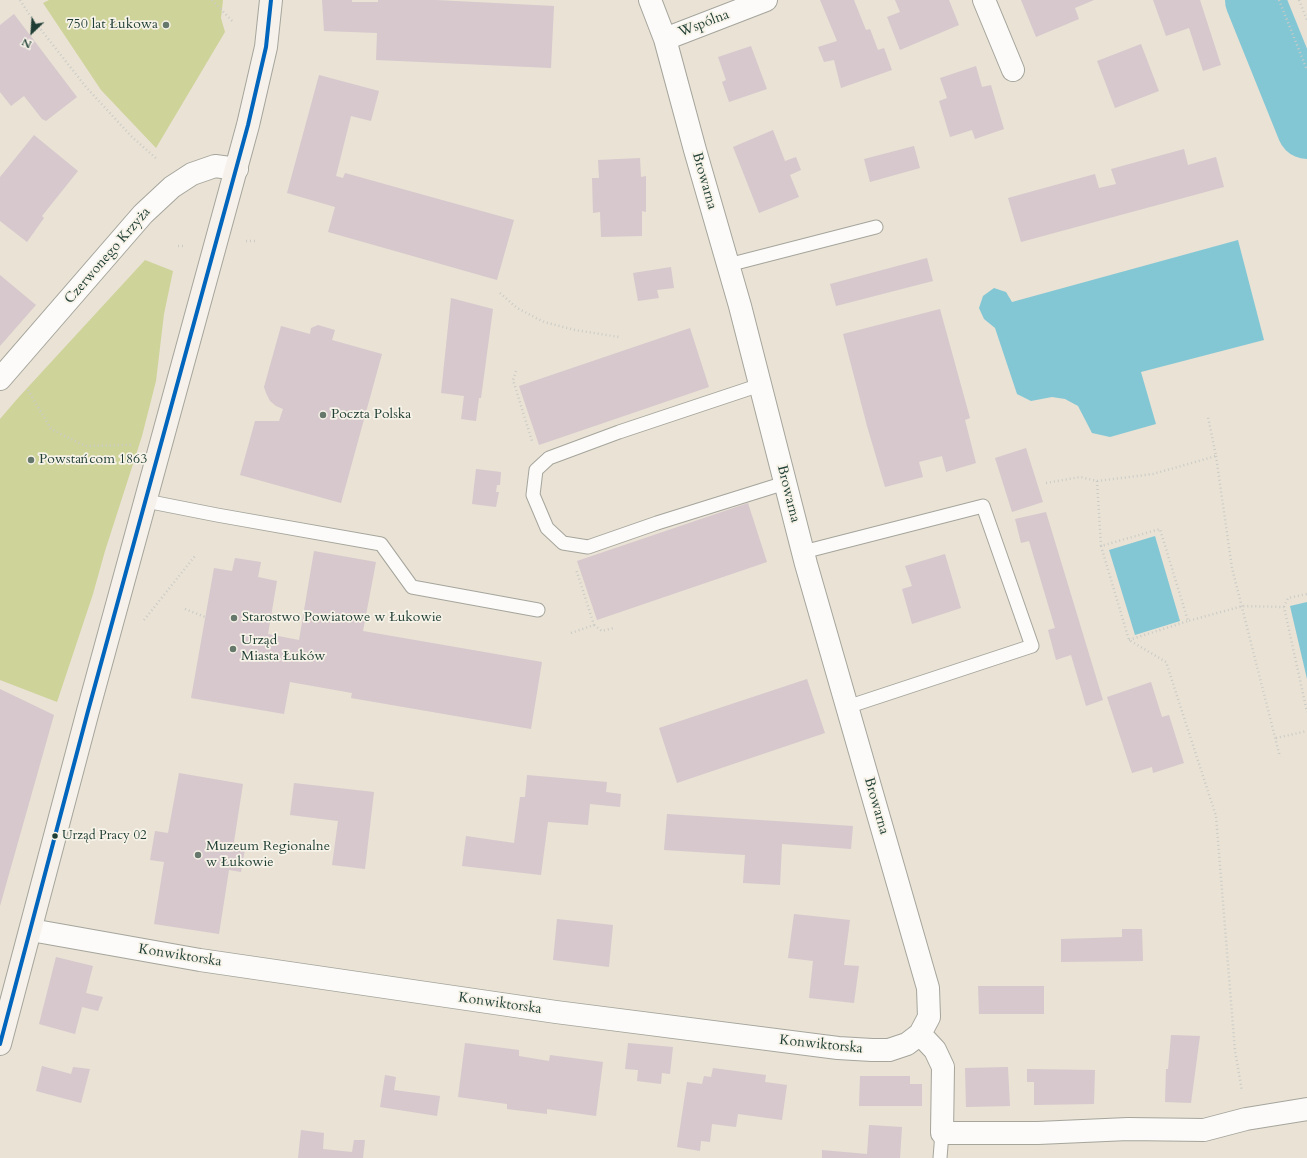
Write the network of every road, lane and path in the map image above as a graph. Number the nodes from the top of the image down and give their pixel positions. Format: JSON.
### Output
{"nodes":[{"id":1,"x":20,"y":0,"type":"edge"},
{"id":2,"x":212,"y":0,"type":"edge"},
{"id":3,"x":271,"y":0,"type":"edge"},
{"id":4,"x":650,"y":0,"type":"edge"},
{"id":5,"x":766,"y":0,"type":"edge"},
{"id":6,"x":984,"y":0,"type":"edge"},
{"id":7,"x":1279,"y":0,"type":"edge"},
{"id":8,"x":1299,"y":0,"type":"edge"},
{"id":9,"x":1307,"y":20,"type":"edge"},
{"id":10,"x":234,"y":23,"type":"dead end"},
{"id":11,"x":665,"y":39,"type":"junction"},
{"id":12,"x":1013,"y":70,"type":"dead end"},
{"id":13,"x":1307,"y":70,"type":"edge"},
{"id":14,"x":158,"y":160,"type":"dead end"},
{"id":15,"x":237,"y":169,"type":"junction"},
{"id":16,"x":876,"y":227,"type":"dead end"},
{"id":17,"x":728,"y":265,"type":"junction"},
{"id":18,"x":500,"y":293,"type":"dead end"},
{"id":19,"x":619,"y":337,"type":"dead end"},
{"id":20,"x":516,"y":371,"type":"dead end"},
{"id":21,"x":0,"y":379,"type":"edge"},
{"id":22,"x":760,"y":385,"type":"junction"},
{"id":23,"x":26,"y":386,"type":"dead end"},
{"id":24,"x":1208,"y":417,"type":"dead end"},
{"id":25,"x":131,"y":445,"type":"dead end"},
{"id":26,"x":1216,"y":456,"type":"junction"},
{"id":27,"x":540,"y":466,"type":"junction"},
{"id":28,"x":1097,"y":481,"type":"junction"},
{"id":29,"x":785,"y":483,"type":"junction"},
{"id":30,"x":1046,"y":483,"type":"dead end"},
{"id":31,"x":146,"y":501,"type":"junction"},
{"id":32,"x":567,"y":544,"type":"junction"},
{"id":33,"x":1101,"y":546,"type":"junction"},
{"id":34,"x":803,"y":552,"type":"junction"},
{"id":35,"x":195,"y":556,"type":"dead end"},
{"id":36,"x":1307,"y":594,"type":"edge"},
{"id":37,"x":1242,"y":606,"type":"junction"},
{"id":38,"x":1284,"y":607,"type":"junction"},
{"id":39,"x":185,"y":609,"type":"dead end"},
{"id":40,"x":538,"y":610,"type":"dead end"},
{"id":41,"x":205,"y":617,"type":"dead end"},
{"id":42,"x":143,"y":621,"type":"dead end"},
{"id":43,"x":1188,"y":621,"type":"junction"},
{"id":44,"x":594,"y":625,"type":"junction"},
{"id":45,"x":614,"y":628,"type":"dead end"},
{"id":46,"x":571,"y":633,"type":"dead end"},
{"id":47,"x":1129,"y":640,"type":"junction"},
{"id":48,"x":847,"y":707,"type":"junction"},
{"id":49,"x":1307,"y":712,"type":"edge"},
{"id":50,"x":1307,"y":731,"type":"edge"},
{"id":51,"x":1276,"y":738,"type":"junction"},
{"id":52,"x":1280,"y":757,"type":"dead end"},
{"id":53,"x":31,"y":930,"type":"junction"},
{"id":54,"x":928,"y":988,"type":"joint"},
{"id":55,"x":920,"y":1034,"type":"junction"},
{"id":56,"x":0,"y":1044,"type":"edge"},
{"id":57,"x":1307,"y":1109,"type":"edge"},
{"id":58,"x":1246,"y":1119,"type":"junction"},
{"id":59,"x":942,"y":1134,"type":"junction"},
{"id":60,"x":940,"y":1158,"type":"edge"}],
"edges":[{"from":1,"to":14,"type":"path"},
{"from":2,"to":10,"type":"path"},
{"from":3,"to":15,"type":"main road"},
{"from":4,"to":11,"type":"street","name":"Browarna"},
{"from":5,"to":11,"type":"street","name":"Wspólna"},
{"from":6,"to":12,"type":"street"},
{"from":7,"to":13,"type":"path"},
{"from":8,"to":9,"type":"path"},
{"from":11,"to":17,"type":"street","name":"Browarna"},
{"from":15,"to":21,"type":"street","name":"Czerwonego Krzyża"},
{"from":15,"to":31,"type":"main road"},
{"from":16,"to":17,"type":"lane"},
{"from":17,"to":22,"type":"street","name":"Browarna"},
{"from":18,"to":19,"type":"path"},
{"from":20,"to":27,"type":"path"},
{"from":22,"to":27,"type":"lane"},
{"from":22,"to":29,"type":"street","name":"Browarna"},
{"from":23,"to":25,"type":"path"},
{"from":24,"to":26,"type":"path"},
{"from":26,"to":28,"type":"path"},
{"from":26,"to":37,"type":"path"},
{"from":27,"to":32,"type":"lane"},
{"from":28,"to":30,"type":"path"},
{"from":28,"to":33,"type":"path"},
{"from":29,"to":32,"type":"lane"},
{"from":29,"to":34,"type":"street","name":"Browarna"},
{"from":31,"to":40,"type":"lane"},
{"from":31,"to":53,"type":"main road"},
{"from":32,"to":44,"type":"path"},
{"from":33,"to":43,"type":"path"},
{"from":33,"to":47,"type":"path"},
{"from":34,"to":48,"type":"street","name":"Browarna"},
{"from":34,"to":48,"type":"lane"},
{"from":35,"to":42,"type":"path"},
{"from":36,"to":38,"type":"path"},
{"from":37,"to":38,"type":"path"},
{"from":37,"to":43,"type":"path"},
{"from":37,"to":51,"type":"path"},
{"from":38,"to":49,"type":"path"},
{"from":39,"to":41,"type":"path"},
{"from":43,"to":47,"type":"path"},
{"from":44,"to":45,"type":"path"},
{"from":44,"to":46,"type":"path"},
{"from":47,"to":58,"type":"path"},
{"from":48,"to":54,"type":"street","name":"Browarna"},
{"from":50,"to":51,"type":"path"},
{"from":51,"to":52,"type":"path"},
{"from":53,"to":55,"type":"street","name":"Konwiktorska"},
{"from":53,"to":56,"type":"main road"},
{"from":54,"to":55,"type":"street","name":"Konwiktorska"},
{"from":55,"to":59,"type":"street"},
{"from":57,"to":58,"type":"street"},
{"from":58,"to":59,"type":"street"},
{"from":59,"to":60,"type":"lane"}]}
